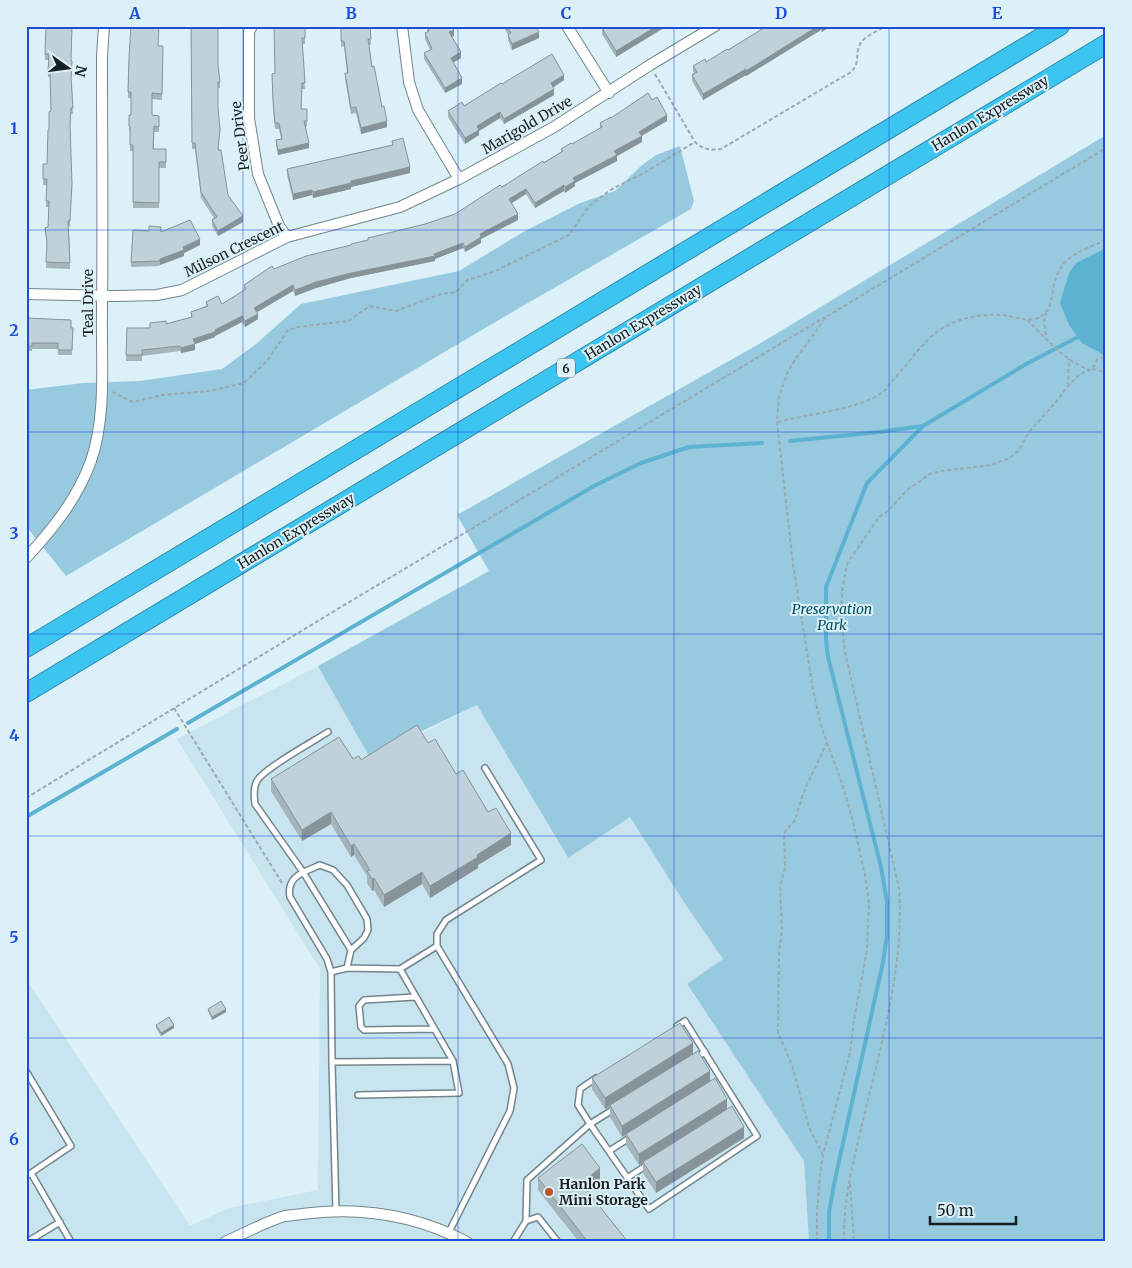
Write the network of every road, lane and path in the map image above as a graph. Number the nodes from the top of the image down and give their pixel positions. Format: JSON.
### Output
{"nodes":[{"id":1,"x":104,"y":26,"type":"edge"},
{"id":2,"x":252,"y":26,"type":"edge"},
{"id":3,"x":402,"y":26,"type":"edge"},
{"id":4,"x":567,"y":26,"type":"edge"},
{"id":5,"x":715,"y":26,"type":"edge"},
{"id":6,"x":886,"y":26,"type":"edge"},
{"id":7,"x":1060,"y":26,"type":"edge"},
{"id":8,"x":1106,"y":44,"type":"edge"},
{"id":9,"x":650,"y":65,"type":"junction"},
{"id":10,"x":609,"y":93,"type":"junction"},
{"id":11,"x":695,"y":142,"type":"junction"},
{"id":12,"x":1106,"y":148,"type":"edge"},
{"id":13,"x":459,"y":179,"type":"junction"},
{"id":14,"x":287,"y":237,"type":"junction"},
{"id":15,"x":1106,"y":240,"type":"edge"},
{"id":16,"x":26,"y":294,"type":"edge"},
{"id":17,"x":102,"y":296,"type":"junction"},
{"id":18,"x":1046,"y":313,"type":"junction"},
{"id":19,"x":826,"y":317,"type":"junction"},
{"id":20,"x":1027,"y":320,"type":"junction"},
{"id":21,"x":1046,"y":337,"type":"junction"},
{"id":22,"x":1106,"y":356,"type":"edge"},
{"id":23,"x":1069,"y":359,"type":"junction"},
{"id":24,"x":1091,"y":369,"type":"junction"},
{"id":25,"x":1106,"y":372,"type":"edge"},
{"id":26,"x":101,"y":386,"type":"junction"},
{"id":27,"x":1068,"y":386,"type":"junction"},
{"id":28,"x":777,"y":422,"type":"junction"},
{"id":29,"x":26,"y":558,"type":"edge"},
{"id":30,"x":26,"y":648,"type":"edge"},
{"id":31,"x":26,"y":693,"type":"edge"},
{"id":32,"x":174,"y":708,"type":"junction"},
{"id":33,"x":328,"y":732,"type":"dead end"},
{"id":34,"x":827,"y":742,"type":"junction"},
{"id":35,"x":484,"y":768,"type":"dead end"},
{"id":36,"x":26,"y":798,"type":"edge"},
{"id":37,"x":303,"y":872,"type":"junction"},
{"id":38,"x":290,"y":895,"type":"junction"},
{"id":39,"x":437,"y":946,"type":"junction"},
{"id":40,"x":351,"y":950,"type":"junction"},
{"id":41,"x":347,"y":968,"type":"junction"},
{"id":42,"x":400,"y":969,"type":"junction"},
{"id":43,"x":332,"y":972,"type":"junction"},
{"id":44,"x":415,"y":997,"type":"junction"},
{"id":45,"x":434,"y":1029,"type":"junction"},
{"id":46,"x":669,"y":1031,"type":"edge"},
{"id":47,"x":705,"y":1052,"type":"junction"},
{"id":48,"x":453,"y":1061,"type":"junction"},
{"id":49,"x":332,"y":1062,"type":"junction"},
{"id":50,"x":688,"y":1062,"type":"edge"},
{"id":51,"x":26,"y":1071,"type":"edge"},
{"id":52,"x":604,"y":1073,"type":"edge"},
{"id":53,"x":722,"y":1080,"type":"junction"},
{"id":54,"x":714,"y":1085,"type":"edge"},
{"id":55,"x":358,"y":1095,"type":"dead end"},
{"id":56,"x":623,"y":1104,"type":"edge"},
{"id":57,"x":739,"y":1108,"type":"junction"},
{"id":58,"x":731,"y":1113,"type":"edge"},
{"id":59,"x":590,"y":1124,"type":"junction"},
{"id":60,"x":633,"y":1136,"type":"edge"},
{"id":61,"x":609,"y":1151,"type":"junction"},
{"id":62,"x":823,"y":1155,"type":"junction"},
{"id":63,"x":651,"y":1163,"type":"edge"},
{"id":64,"x":29,"y":1174,"type":"edge"},
{"id":65,"x":627,"y":1178,"type":"junction"},
{"id":66,"x":849,"y":1179,"type":"junction"},
{"id":67,"x":336,"y":1211,"type":"junction"},
{"id":68,"x":526,"y":1221,"type":"junction"},
{"id":69,"x":60,"y":1222,"type":"junction"},
{"id":70,"x":449,"y":1232,"type":"junction"},
{"id":71,"x":27,"y":1242,"type":"edge"},
{"id":72,"x":71,"y":1242,"type":"edge"},
{"id":73,"x":225,"y":1242,"type":"edge"},
{"id":74,"x":467,"y":1242,"type":"edge"},
{"id":75,"x":513,"y":1242,"type":"edge"},
{"id":76,"x":558,"y":1242,"type":"edge"},
{"id":77,"x":817,"y":1242,"type":"edge"},
{"id":78,"x":844,"y":1242,"type":"edge"},
{"id":79,"x":854,"y":1242,"type":"edge"}],
"edges":[{"from":1,"to":17,"type":"street","name":"Teal Drive"},
{"from":2,"to":14,"type":"street","name":"Peer Drive"},
{"from":3,"to":13,"type":"street"},
{"from":4,"to":10,"type":"street"},
{"from":5,"to":9,"type":"street"},
{"from":6,"to":11,"type":"path"},
{"from":7,"to":30,"type":"highway"},
{"from":8,"to":31,"type":"highway","name":"Hanlon Expressway","number":"6"},
{"from":9,"to":10,"type":"street"},
{"from":9,"to":11,"type":"path"},
{"from":10,"to":13,"type":"street","name":"Marigold Drive"},
{"from":11,"to":26,"type":"path"},
{"from":12,"to":19,"type":"path"},
{"from":13,"to":14,"type":"street","name":"Milson Crescent"},
{"from":14,"to":17,"type":"street","name":"Milson Crescent"},
{"from":15,"to":18,"type":"path"},
{"from":16,"to":17,"type":"street","name":"Milson Crescent"},
{"from":17,"to":26,"type":"street","name":"Teal Drive"},
{"from":18,"to":20,"type":"path"},
{"from":18,"to":21,"type":"path"},
{"from":19,"to":28,"type":"path"},
{"from":19,"to":32,"type":"path"},
{"from":20,"to":21,"type":"path"},
{"from":20,"to":28,"type":"path"},
{"from":21,"to":23,"type":"path"},
{"from":22,"to":24,"type":"path"},
{"from":23,"to":24,"type":"path"},
{"from":23,"to":27,"type":"path"},
{"from":24,"to":25,"type":"path"},
{"from":24,"to":27,"type":"path"},
{"from":26,"to":29,"type":"street","name":"Teal Drive"},
{"from":27,"to":66,"type":"path"},
{"from":28,"to":34,"type":"path"},
{"from":32,"to":36,"type":"path"},
{"from":32,"to":38,"type":"path"},
{"from":33,"to":37,"type":"lane"},
{"from":34,"to":62,"type":"path"},
{"from":34,"to":62,"type":"path"},
{"from":35,"to":39,"type":"lane"},
{"from":37,"to":38,"type":"lane"},
{"from":37,"to":40,"type":"lane"},
{"from":37,"to":40,"type":"lane"},
{"from":38,"to":43,"type":"lane"},
{"from":39,"to":42,"type":"lane"},
{"from":39,"to":70,"type":"lane"},
{"from":40,"to":41,"type":"lane"},
{"from":41,"to":42,"type":"lane"},
{"from":41,"to":43,"type":"lane"},
{"from":42,"to":44,"type":"lane"},
{"from":43,"to":49,"type":"lane"},
{"from":44,"to":45,"type":"lane"},
{"from":44,"to":45,"type":"lane"},
{"from":45,"to":48,"type":"lane"},
{"from":46,"to":47,"type":"lane"},
{"from":47,"to":50,"type":"lane"},
{"from":47,"to":53,"type":"lane"},
{"from":48,"to":49,"type":"lane"},
{"from":48,"to":55,"type":"lane"},
{"from":49,"to":67,"type":"lane"},
{"from":51,"to":64,"type":"lane"},
{"from":52,"to":59,"type":"lane"},
{"from":53,"to":54,"type":"lane"},
{"from":53,"to":57,"type":"lane"},
{"from":56,"to":59,"type":"lane"},
{"from":57,"to":58,"type":"lane"},
{"from":57,"to":65,"type":"lane"},
{"from":59,"to":61,"type":"lane"},
{"from":59,"to":68,"type":"lane"},
{"from":60,"to":61,"type":"lane"},
{"from":61,"to":65,"type":"lane"},
{"from":62,"to":77,"type":"path"},
{"from":63,"to":65,"type":"lane"},
{"from":64,"to":69,"type":"lane"},
{"from":66,"to":78,"type":"path"},
{"from":66,"to":79,"type":"path"},
{"from":67,"to":70,"type":"street"},
{"from":67,"to":73,"type":"street"},
{"from":68,"to":75,"type":"lane"},
{"from":68,"to":76,"type":"lane"},
{"from":69,"to":71,"type":"lane"},
{"from":69,"to":72,"type":"lane"},
{"from":70,"to":74,"type":"street"}]}
